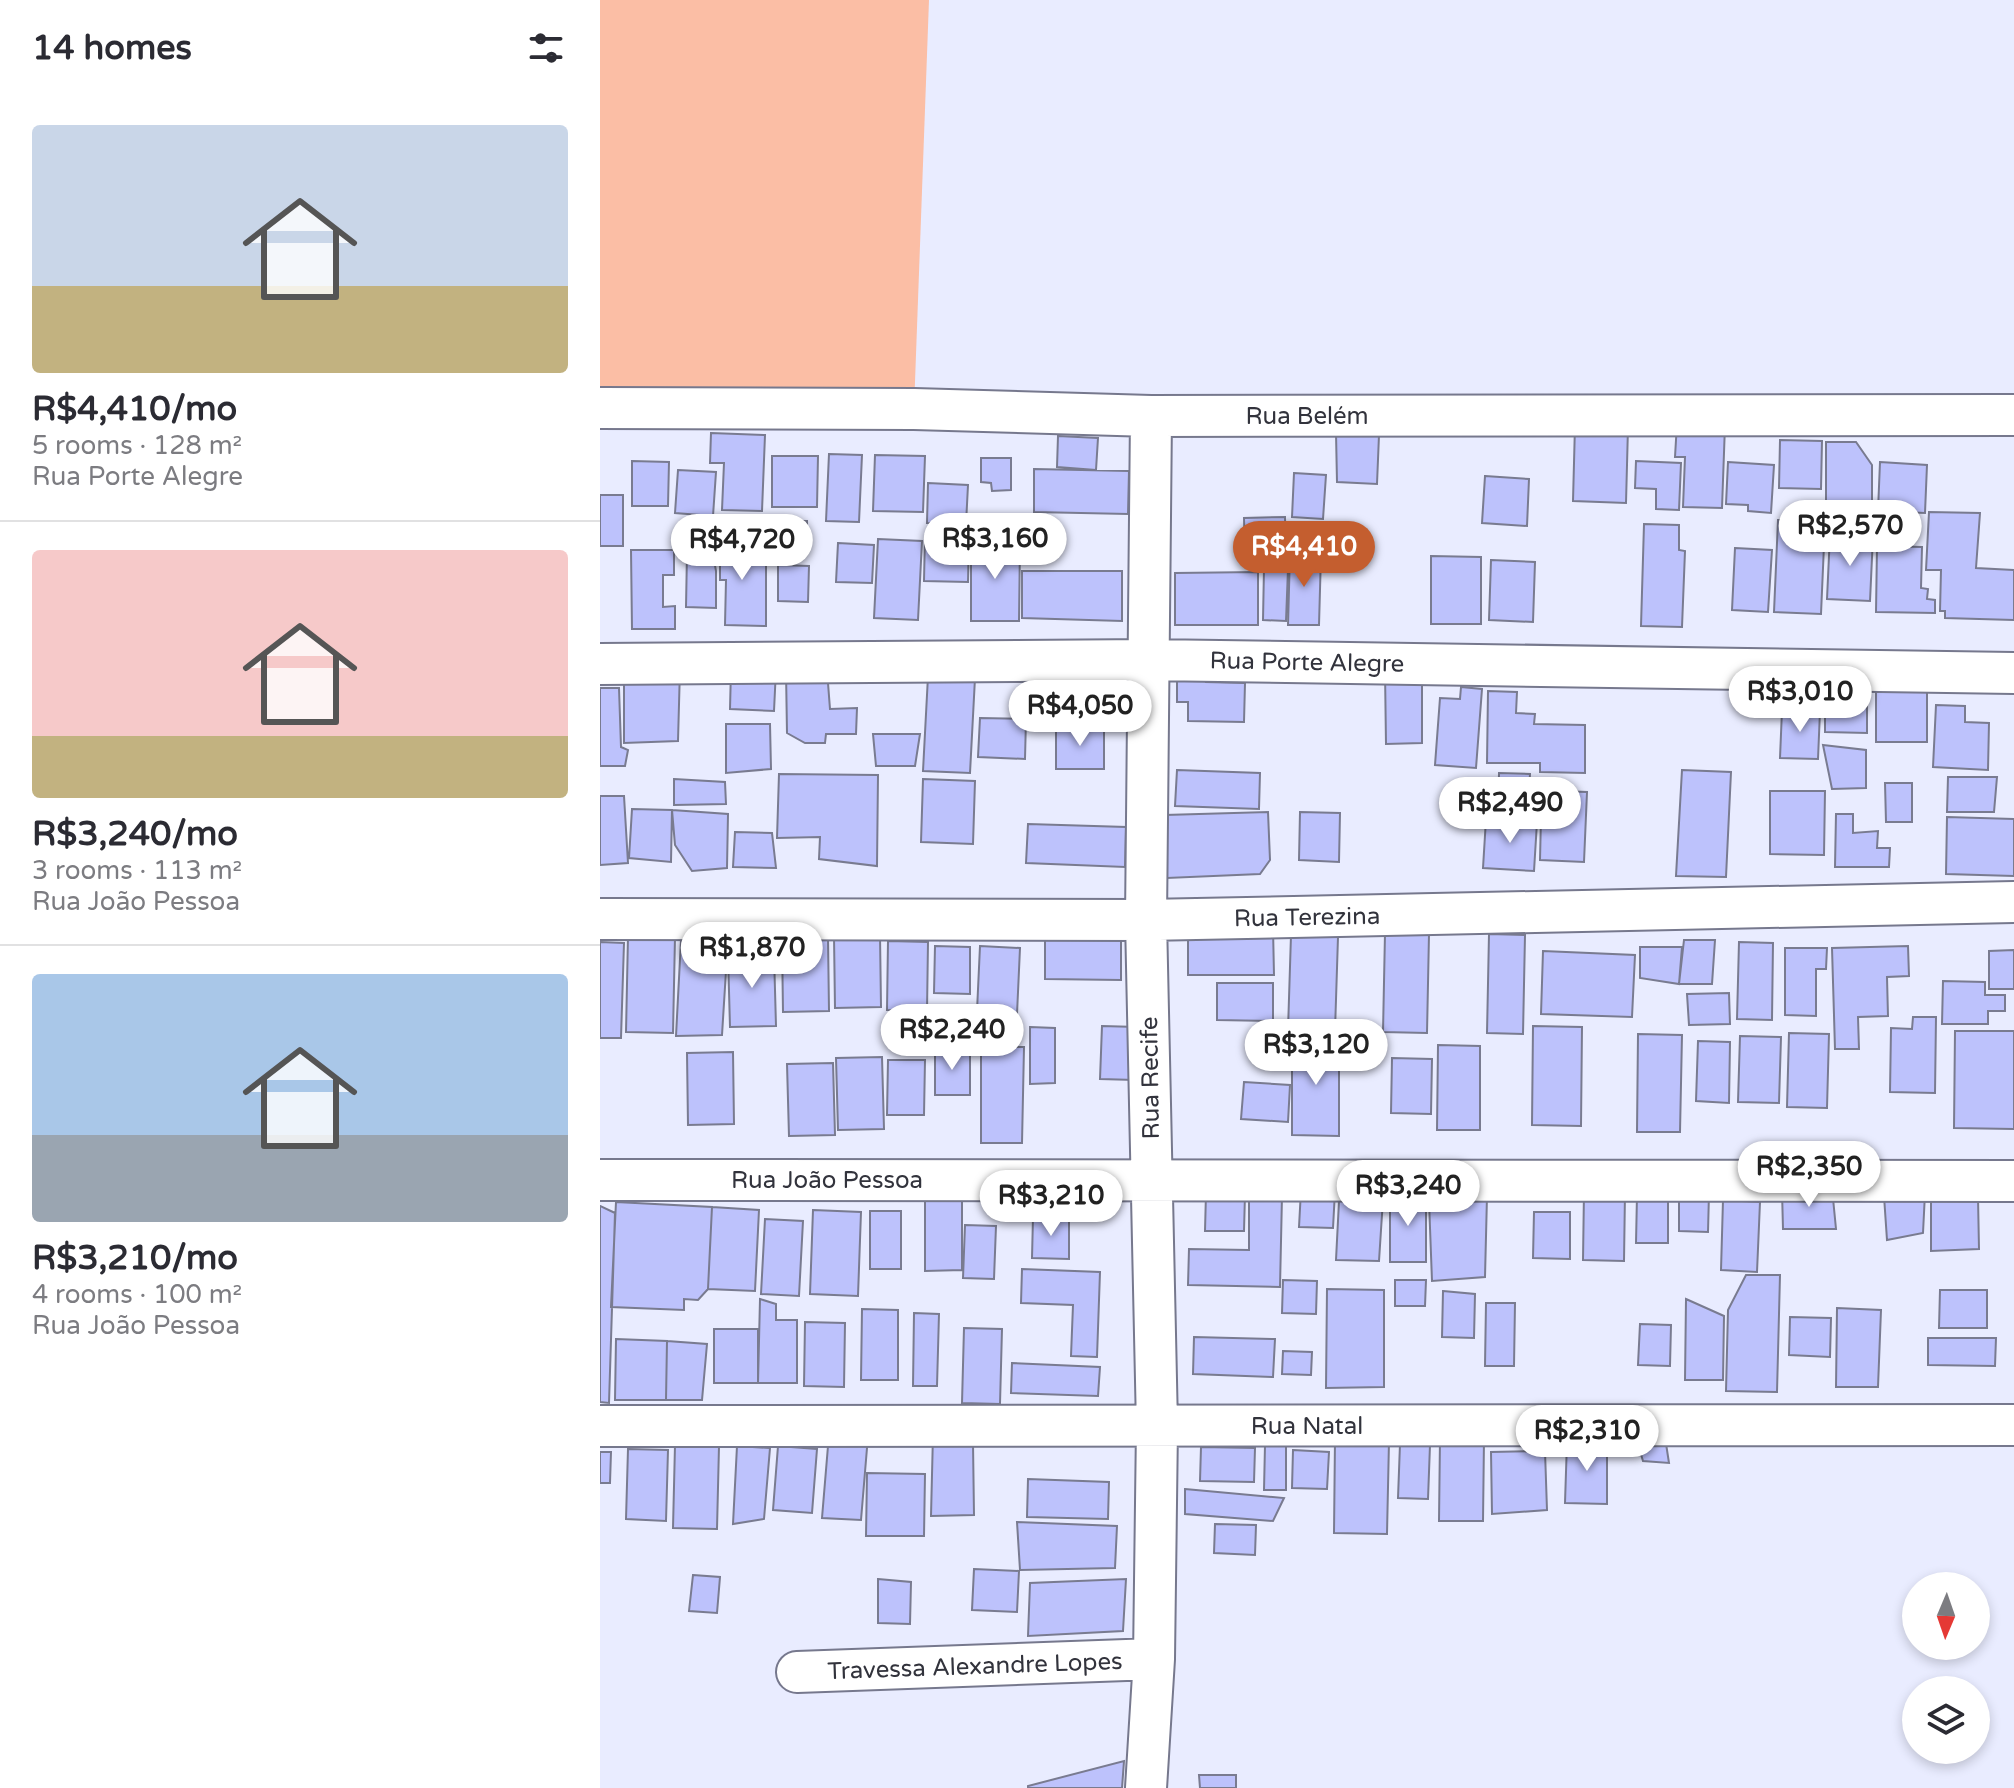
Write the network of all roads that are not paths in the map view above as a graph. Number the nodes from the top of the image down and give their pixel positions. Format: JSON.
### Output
{"nodes":[{"id":1,"x":600,"y":408,"type":"edge"},
{"id":2,"x":2014,"y":415,"type":"edge"},
{"id":3,"x":1151,"y":416,"type":"junction"},
{"id":4,"x":1150,"y":660,"type":"junction"},
{"id":5,"x":600,"y":664,"type":"edge"},
{"id":6,"x":2014,"y":673,"type":"edge"},
{"id":7,"x":2014,"y":902,"type":"edge"},
{"id":8,"x":600,"y":919,"type":"edge"},
{"id":9,"x":1146,"y":920,"type":"junction"},
{"id":10,"x":600,"y":1180,"type":"edge"},
{"id":11,"x":1153,"y":1181,"type":"junction"},
{"id":12,"x":2014,"y":1181,"type":"edge"},
{"id":13,"x":2014,"y":1425,"type":"edge"},
{"id":14,"x":600,"y":1426,"type":"edge"},
{"id":15,"x":1157,"y":1426,"type":"junction"},
{"id":16,"x":1154,"y":1659,"type":"junction"},
{"id":17,"x":797,"y":1672,"type":"dead end"},
{"id":18,"x":1146,"y":1788,"type":"edge"}],
"edges":[{"from":1,"to":3,"type":"street","name":"Rua Belém"},
{"from":2,"to":3,"type":"street","name":"Rua Belém"},
{"from":3,"to":4,"type":"street","name":"Rua Recife"},
{"from":4,"to":5,"type":"street","name":"Rua Porte Alegre"},
{"from":4,"to":6,"type":"street","name":"Rua Porte Alegre"},
{"from":4,"to":9,"type":"street","name":"Rua Recife"},
{"from":7,"to":9,"type":"street","name":"Rua Terezina"},
{"from":8,"to":9,"type":"street","name":"Rua Terezina"},
{"from":9,"to":11,"type":"street","name":"Rua Recife"},
{"from":10,"to":11,"type":"street","name":"Rua João Pessoa"},
{"from":11,"to":12,"type":"street","name":"Rua João Pessoa"},
{"from":11,"to":15,"type":"street","name":"Rua Recife"},
{"from":13,"to":15,"type":"street","name":"Rua Natal"},
{"from":14,"to":15,"type":"street","name":"Rua Natal"},
{"from":15,"to":16,"type":"street","name":"Rua Recife"},
{"from":16,"to":17,"type":"street","name":"Travessa Alexandre Lopes"},
{"from":16,"to":18,"type":"street","name":"Rua Recife"}]}
